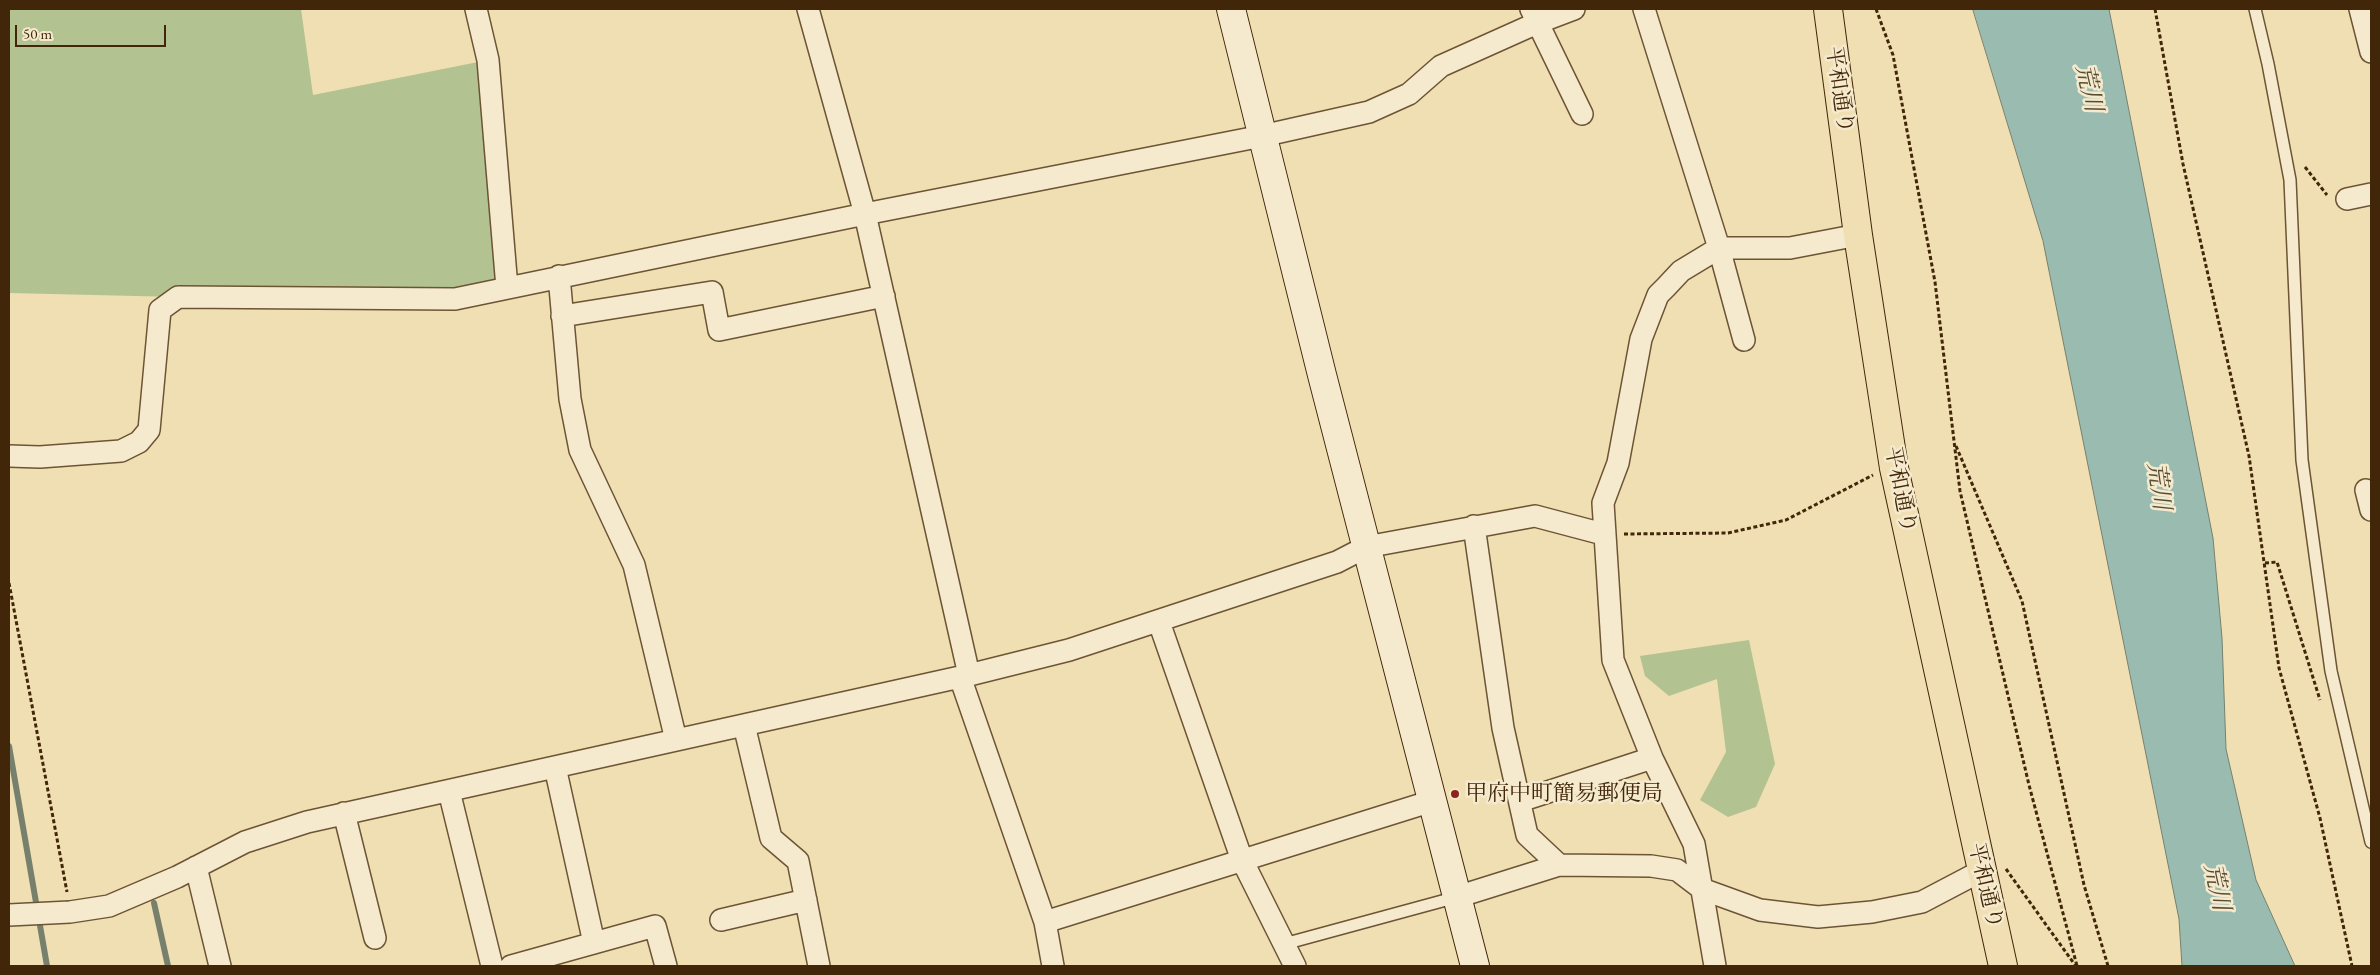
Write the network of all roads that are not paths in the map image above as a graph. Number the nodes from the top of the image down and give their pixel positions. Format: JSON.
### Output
{"nodes":[{"id":1,"x":476,"y":9,"type":"edge"},
{"id":2,"x":808,"y":9,"type":"edge"},
{"id":3,"x":1231,"y":9,"type":"edge"},
{"id":4,"x":1574,"y":9,"type":"edge"},
{"id":5,"x":1644,"y":9,"type":"edge"},
{"id":6,"x":1828,"y":9,"type":"edge"},
{"id":7,"x":2255,"y":9,"type":"edge"},
{"id":8,"x":2360,"y":9,"type":"edge"},
{"id":9,"x":1534,"y":16,"type":"edge"},
{"id":10,"x":2371,"y":52,"type":"edge"},
{"id":11,"x":1582,"y":114,"type":"dead end"},
{"id":12,"x":1262,"y":136,"type":"junction"},
{"id":13,"x":2371,"y":194,"type":"edge"},
{"id":14,"x":2347,"y":199,"type":"road end"},
{"id":15,"x":865,"y":214,"type":"junction"},
{"id":16,"x":1858,"y":236,"type":"junction"},
{"id":17,"x":1719,"y":248,"type":"junction"},
{"id":18,"x":559,"y":276,"type":"junction"},
{"id":19,"x":507,"y":288,"type":"junction"},
{"id":20,"x":884,"y":296,"type":"junction"},
{"id":21,"x":562,"y":316,"type":"junction"},
{"id":22,"x":1744,"y":340,"type":"dead end"},
{"id":23,"x":9,"y":456,"type":"edge"},
{"id":24,"x":1474,"y":526,"type":"junction"},
{"id":25,"x":1603,"y":534,"type":"junction"},
{"id":26,"x":1366,"y":547,"type":"junction"},
{"id":27,"x":1159,"y":622,"type":"junction"},
{"id":28,"x":965,"y":676,"type":"junction"},
{"id":29,"x":744,"y":725,"type":"junction"},
{"id":30,"x":676,"y":740,"type":"junction"},
{"id":31,"x":1652,"y":758,"type":"junction"},
{"id":32,"x":555,"y":767,"type":"junction"},
{"id":33,"x":449,"y":790,"type":"junction"},
{"id":34,"x":1432,"y":801,"type":"junction"},
{"id":35,"x":1520,"y":801,"type":"junction"},
{"id":36,"x":344,"y":813,"type":"junction"},
{"id":37,"x":2371,"y":842,"type":"edge"},
{"id":38,"x":1242,"y":860,"type":"junction"},
{"id":39,"x":1559,"y":865,"type":"junction"},
{"id":40,"x":196,"y":867,"type":"junction"},
{"id":41,"x":1981,"y":871,"type":"junction"},
{"id":42,"x":1702,"y":889,"type":"junction"},
{"id":43,"x":1457,"y":897,"type":"junction"},
{"id":44,"x":806,"y":900,"type":"junction"},
{"id":45,"x":11,"y":915,"type":"edge"},
{"id":46,"x":721,"y":920,"type":"dead end"},
{"id":47,"x":1045,"y":922,"type":"junction"},
{"id":48,"x":375,"y":938,"type":"dead end"},
{"id":49,"x":594,"y":943,"type":"junction"},
{"id":50,"x":1284,"y":944,"type":"junction"},
{"id":51,"x":220,"y":966,"type":"edge"},
{"id":52,"x":492,"y":966,"type":"edge"},
{"id":53,"x":511,"y":966,"type":"edge"},
{"id":54,"x":666,"y":966,"type":"edge"},
{"id":55,"x":819,"y":966,"type":"edge"},
{"id":56,"x":1053,"y":966,"type":"edge"},
{"id":57,"x":1295,"y":966,"type":"edge"},
{"id":58,"x":1475,"y":966,"type":"edge"},
{"id":59,"x":1715,"y":966,"type":"edge"},
{"id":60,"x":2003,"y":966,"type":"edge"}],
"edges":[{"from":1,"to":19,"type":"street"},
{"from":2,"to":15,"type":"street"},
{"from":3,"to":12,"type":"street"},
{"from":4,"to":9,"type":"street"},
{"from":5,"to":17,"type":"street"},
{"from":6,"to":16,"type":"highway","name":"平和通り"},
{"from":7,"to":37,"type":"lane"},
{"from":8,"to":10,"type":"street"},
{"from":9,"to":11,"type":"street"},
{"from":9,"to":12,"type":"street"},
{"from":12,"to":15,"type":"street"},
{"from":12,"to":26,"type":"street"},
{"from":13,"to":14,"type":"street"},
{"from":15,"to":18,"type":"street"},
{"from":15,"to":20,"type":"street"},
{"from":16,"to":17,"type":"street"},
{"from":16,"to":41,"type":"highway","name":"平和通り"},
{"from":17,"to":22,"type":"street"},
{"from":17,"to":25,"type":"street"},
{"from":18,"to":19,"type":"street"},
{"from":18,"to":21,"type":"street"},
{"from":19,"to":23,"type":"street"},
{"from":20,"to":21,"type":"street"},
{"from":20,"to":28,"type":"street"},
{"from":21,"to":30,"type":"street"},
{"from":24,"to":25,"type":"street"},
{"from":24,"to":26,"type":"street"},
{"from":24,"to":35,"type":"street"},
{"from":25,"to":31,"type":"street"},
{"from":26,"to":27,"type":"street"},
{"from":26,"to":34,"type":"street"},
{"from":27,"to":28,"type":"street"},
{"from":27,"to":38,"type":"street"},
{"from":28,"to":29,"type":"street"},
{"from":28,"to":47,"type":"street"},
{"from":29,"to":30,"type":"street"},
{"from":29,"to":44,"type":"street"},
{"from":30,"to":32,"type":"street"},
{"from":31,"to":35,"type":"street"},
{"from":31,"to":42,"type":"street"},
{"from":32,"to":33,"type":"street"},
{"from":32,"to":49,"type":"street"},
{"from":33,"to":36,"type":"street"},
{"from":33,"to":52,"type":"street"},
{"from":34,"to":38,"type":"street"},
{"from":34,"to":43,"type":"street"},
{"from":35,"to":39,"type":"street"},
{"from":36,"to":40,"type":"street"},
{"from":36,"to":48,"type":"street"},
{"from":38,"to":47,"type":"street"},
{"from":38,"to":50,"type":"street"},
{"from":39,"to":42,"type":"street"},
{"from":39,"to":43,"type":"street"},
{"from":40,"to":45,"type":"street"},
{"from":40,"to":51,"type":"street"},
{"from":41,"to":42,"type":"street"},
{"from":41,"to":60,"type":"highway","name":"平和通り"},
{"from":42,"to":59,"type":"street"},
{"from":43,"to":50,"type":"lane"},
{"from":43,"to":58,"type":"street"},
{"from":44,"to":46,"type":"street"},
{"from":44,"to":55,"type":"street"},
{"from":47,"to":56,"type":"street"},
{"from":49,"to":53,"type":"street"},
{"from":49,"to":54,"type":"street"},
{"from":50,"to":57,"type":"street"}]}
